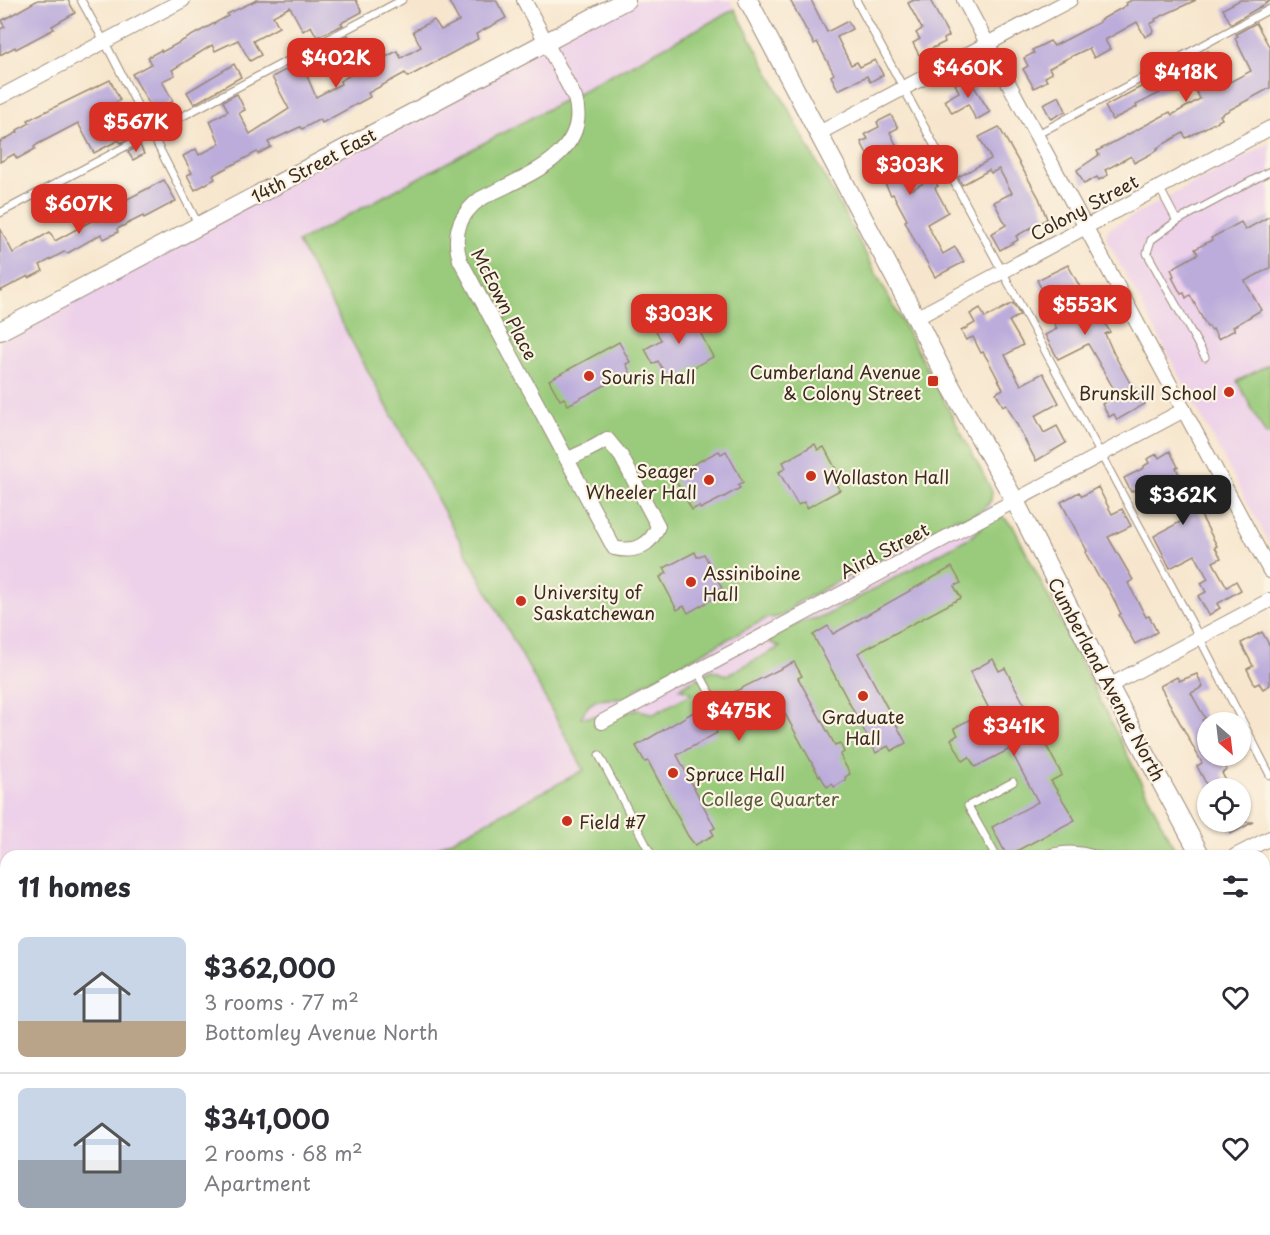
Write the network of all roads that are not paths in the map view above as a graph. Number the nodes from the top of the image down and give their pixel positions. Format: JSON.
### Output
{"nodes":[{"id":1,"x":81,"y":0,"type":"edge"},
{"id":2,"x":183,"y":0,"type":"edge"},
{"id":3,"x":402,"y":0,"type":"edge"},
{"id":4,"x":524,"y":0,"type":"edge"},
{"id":5,"x":626,"y":0,"type":"edge"},
{"id":6,"x":748,"y":0,"type":"edge"},
{"id":7,"x":856,"y":0,"type":"edge"},
{"id":8,"x":964,"y":0,"type":"edge"},
{"id":9,"x":1070,"y":0,"type":"edge"},
{"id":10,"x":1270,"y":9,"type":"edge"},
{"id":11,"x":105,"y":41,"type":"junction"},
{"id":12,"x":546,"y":42,"type":"junction"},
{"id":13,"x":988,"y":44,"type":"junction"},
{"id":14,"x":903,"y":87,"type":"junction"},
{"id":15,"x":0,"y":97,"type":"edge"},
{"id":16,"x":1270,"y":128,"type":"edge"},
{"id":17,"x":819,"y":133,"type":"junction"},
{"id":18,"x":152,"y":134,"type":"junction"},
{"id":19,"x":1036,"y":135,"type":"junction"},
{"id":20,"x":1270,"y":171,"type":"edge"},
{"id":21,"x":1159,"y":188,"type":"junction"},
{"id":22,"x":0,"y":213,"type":"edge"},
{"id":23,"x":1177,"y":221,"type":"junction"},
{"id":24,"x":199,"y":226,"type":"junction"},
{"id":25,"x":1086,"y":227,"type":"junction"},
{"id":26,"x":1002,"y":272,"type":"junction"},
{"id":27,"x":916,"y":318,"type":"junction"},
{"id":28,"x":0,"y":331,"type":"edge"},
{"id":29,"x":1205,"y":357,"type":"dead end"},
{"id":30,"x":1184,"y":410,"type":"junction"},
{"id":31,"x":1101,"y":456,"type":"junction"},
{"id":32,"x":567,"y":460,"type":"junction"},
{"id":33,"x":1015,"y":501,"type":"junction"},
{"id":34,"x":1270,"y":571,"type":"edge"},
{"id":35,"x":1270,"y":600,"type":"edge"},
{"id":36,"x":1200,"y":639,"type":"junction"},
{"id":37,"x":698,"y":671,"type":"junction"},
{"id":38,"x":1109,"y":686,"type":"junction"},
{"id":39,"x":717,"y":706,"type":"dead end"},
{"id":40,"x":602,"y":722,"type":"dead end"},
{"id":41,"x":599,"y":755,"type":"dead end"},
{"id":42,"x":1270,"y":775,"type":"edge"},
{"id":43,"x":1013,"y":782,"type":"dead end"},
{"id":44,"x":1270,"y":838,"type":"edge"},
{"id":45,"x":649,"y":850,"type":"edge"},
{"id":46,"x":993,"y":850,"type":"edge"},
{"id":47,"x":1193,"y":850,"type":"edge"},
{"id":48,"x":1247,"y":850,"type":"edge"}],
"edges":[{"from":1,"to":11,"type":"lane"},
{"from":2,"to":11,"type":"street"},
{"from":3,"to":18,"type":"lane"},
{"from":4,"to":12,"type":"street","name":"McEown Place"},
{"from":5,"to":12,"type":"main road","name":"14th Street East"},
{"from":6,"to":17,"type":"main road","name":"Cumberland Avenue North"},
{"from":7,"to":14,"type":"lane"},
{"from":8,"to":13,"type":"street"},
{"from":9,"to":13,"type":"street"},
{"from":10,"to":19,"type":"lane"},
{"from":11,"to":15,"type":"street"},
{"from":11,"to":18,"type":"lane"},
{"from":12,"to":24,"type":"main road","name":"14th Street East"},
{"from":12,"to":32,"type":"street","name":"McEown Place"},
{"from":13,"to":14,"type":"street"},
{"from":13,"to":19,"type":"street"},
{"from":14,"to":17,"type":"street"},
{"from":14,"to":26,"type":"lane"},
{"from":16,"to":21,"type":"street","name":"Colony Street"},
{"from":17,"to":27,"type":"main road","name":"Cumberland Avenue North"},
{"from":18,"to":22,"type":"lane"},
{"from":18,"to":24,"type":"lane"},
{"from":19,"to":25,"type":"street"},
{"from":20,"to":23,"type":"lane"},
{"from":21,"to":23,"type":"lane"},
{"from":21,"to":25,"type":"street","name":"Colony Street"},
{"from":23,"to":29,"type":"lane"},
{"from":24,"to":28,"type":"main road","name":"14th Street East"},
{"from":25,"to":26,"type":"street","name":"Colony Street"},
{"from":25,"to":30,"type":"street"},
{"from":26,"to":27,"type":"street","name":"Colony Street"},
{"from":26,"to":31,"type":"lane"},
{"from":27,"to":33,"type":"main road","name":"Cumberland Avenue North"},
{"from":30,"to":31,"type":"street","name":"Aird Street"},
{"from":30,"to":34,"type":"street"},
{"from":31,"to":33,"type":"street","name":"Aird Street"},
{"from":31,"to":36,"type":"lane"},
{"from":32,"to":32,"type":"street","name":"McEown Place"},
{"from":33,"to":37,"type":"street","name":"Aird Street"},
{"from":33,"to":38,"type":"main road","name":"Cumberland Avenue North"},
{"from":35,"to":36,"type":"street"},
{"from":36,"to":38,"type":"street"},
{"from":36,"to":42,"type":"lane"},
{"from":37,"to":39,"type":"lane"},
{"from":37,"to":40,"type":"street","name":"Aird Street"},
{"from":38,"to":47,"type":"main road","name":"Cumberland Avenue North"},
{"from":41,"to":45,"type":"lane"},
{"from":43,"to":46,"type":"lane"},
{"from":44,"to":48,"type":"street"}]}
